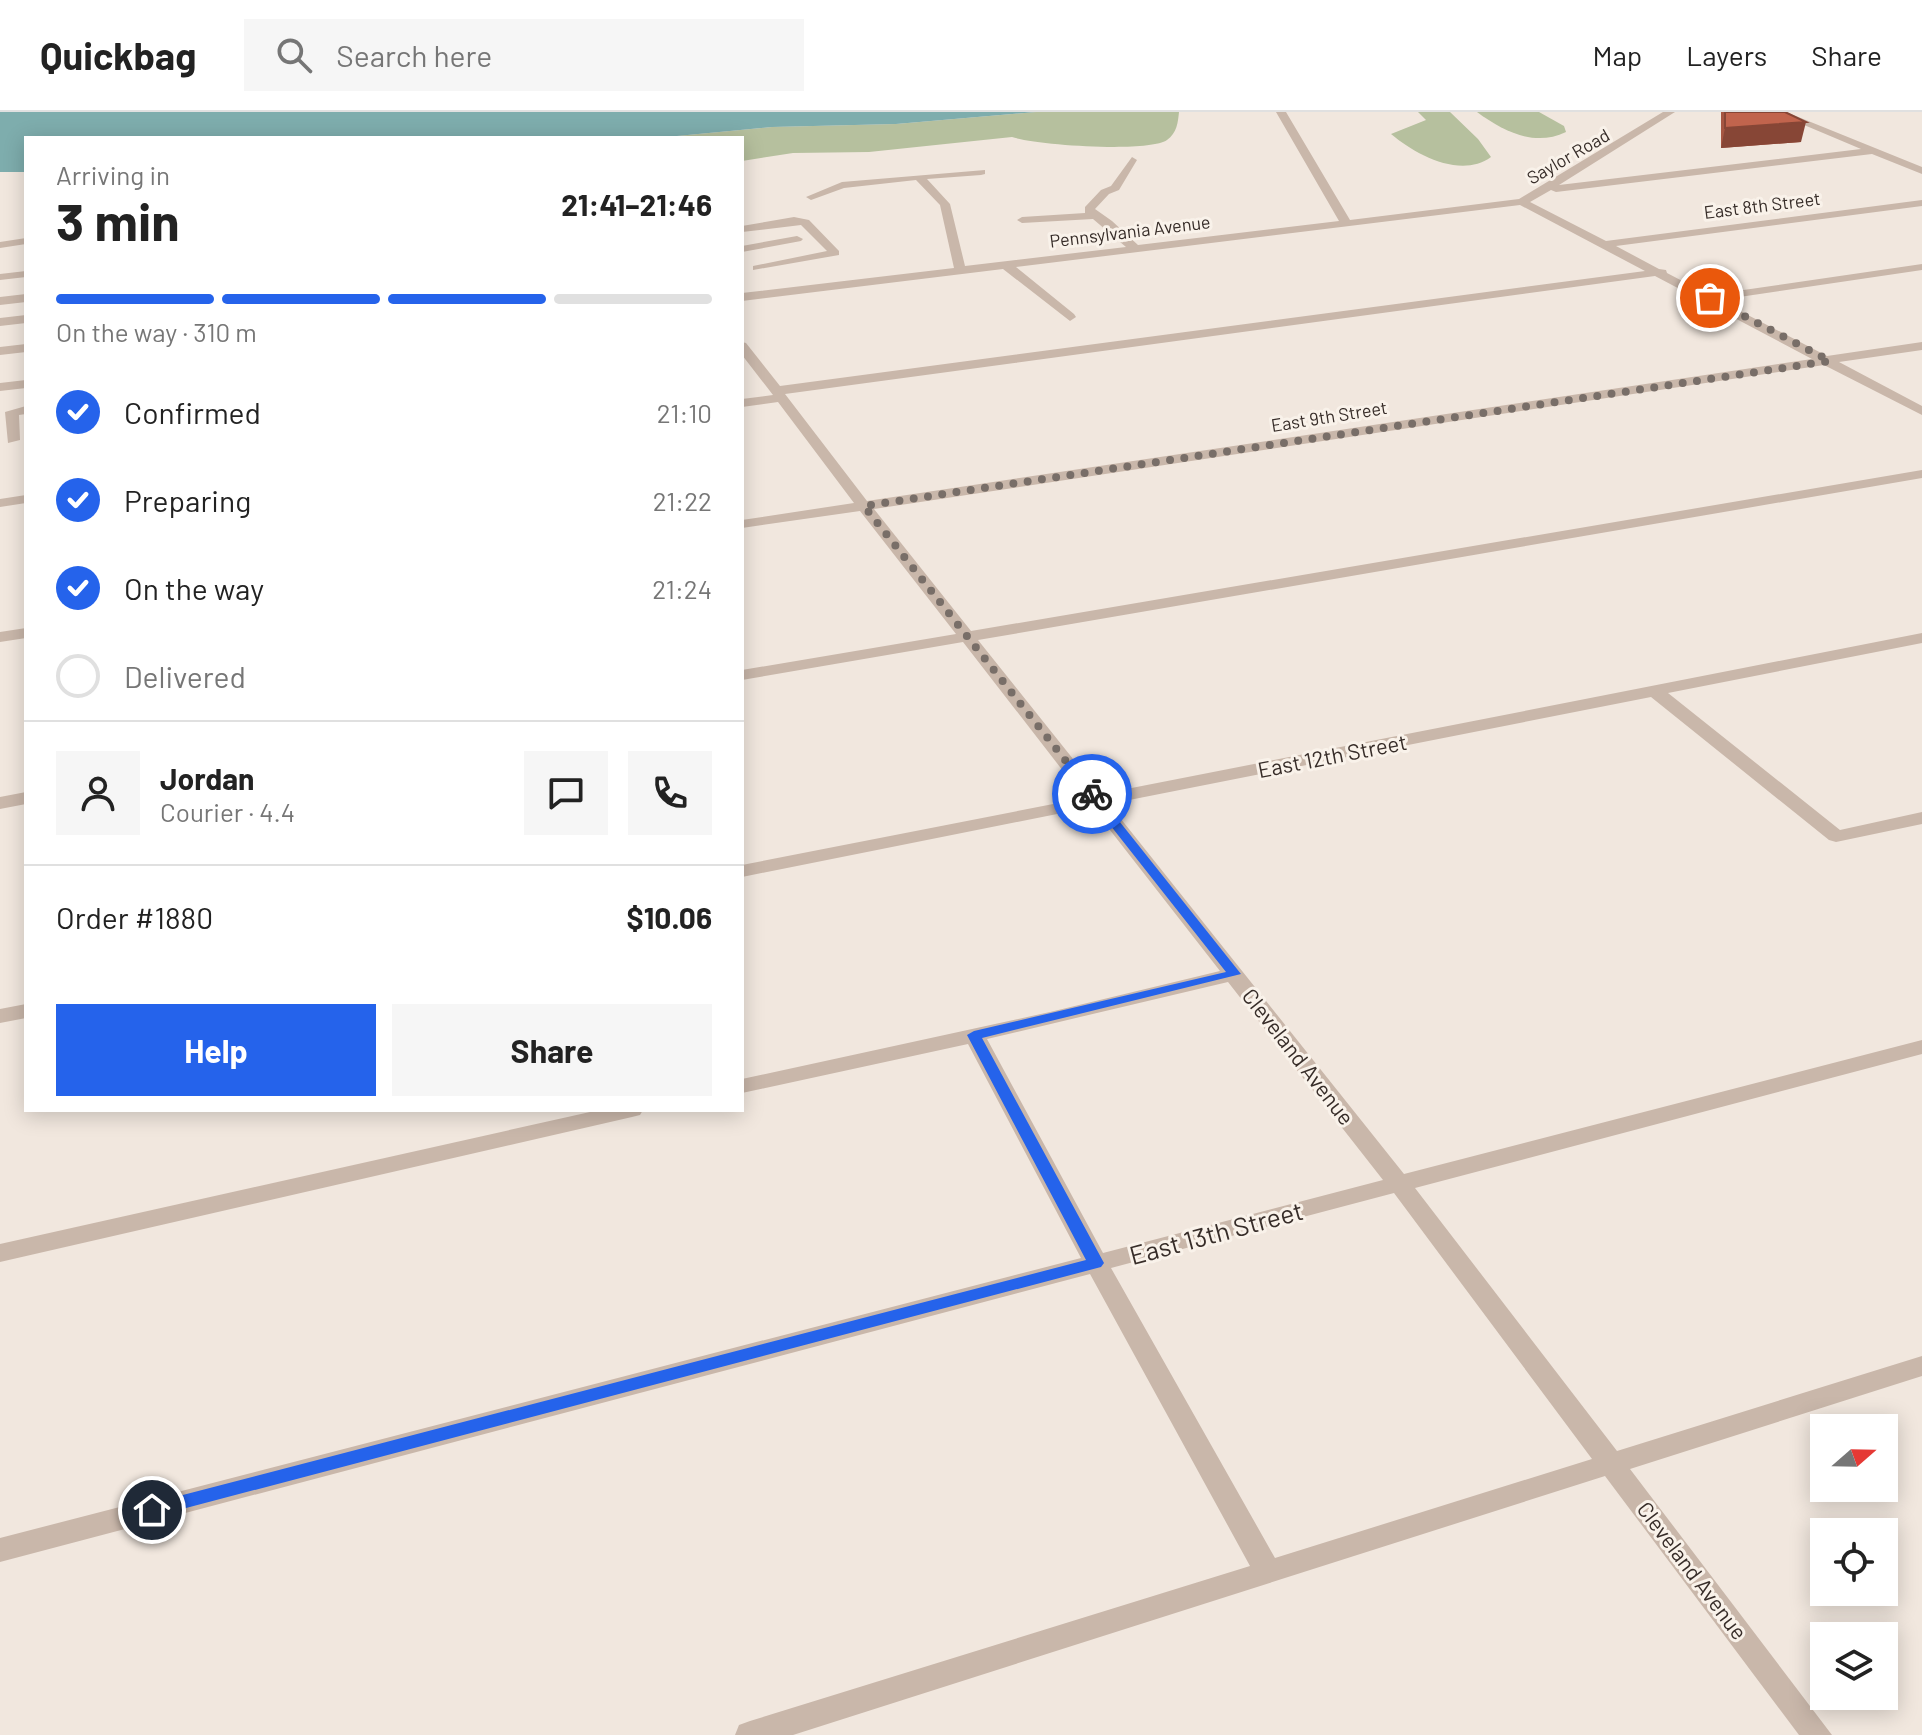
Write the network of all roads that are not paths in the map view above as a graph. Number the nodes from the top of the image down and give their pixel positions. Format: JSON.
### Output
{"nodes":[{"id":1,"x":1281,"y":112,"type":"edge"},
{"id":2,"x":1670,"y":112,"type":"edge"},
{"id":3,"x":1778,"y":112,"type":"edge"},
{"id":4,"x":1873,"y":151,"type":"junction"},
{"id":5,"x":1132,"y":160,"type":"dead end"},
{"id":6,"x":1922,"y":171,"type":"edge"},
{"id":7,"x":981,"y":172,"type":"dead end"},
{"id":8,"x":919,"y":177,"type":"junction"},
{"id":9,"x":1544,"y":190,"type":"junction"},
{"id":10,"x":811,"y":197,"type":"dead end"},
{"id":11,"x":1522,"y":202,"type":"junction"},
{"id":12,"x":1922,"y":203,"type":"edge"},
{"id":13,"x":1095,"y":216,"type":"junction"},
{"id":14,"x":1022,"y":220,"type":"dead end"},
{"id":15,"x":1346,"y":223,"type":"junction"},
{"id":16,"x":744,"y":229,"type":"edge"},
{"id":17,"x":797,"y":239,"type":"dead end"},
{"id":18,"x":24,"y":241,"type":"edge"},
{"id":19,"x":1608,"y":244,"type":"junction"},
{"id":20,"x":0,"y":245,"type":"edge"},
{"id":21,"x":744,"y":249,"type":"edge"},
{"id":22,"x":1135,"y":249,"type":"junction"},
{"id":23,"x":744,"y":262,"type":"edge"},
{"id":24,"x":1006,"y":265,"type":"junction"},
{"id":25,"x":1922,"y":267,"type":"edge"},
{"id":26,"x":757,"y":268,"type":"junction"},
{"id":27,"x":960,"y":270,"type":"junction"},
{"id":28,"x":1662,"y":272,"type":"junction"},
{"id":29,"x":24,"y":274,"type":"edge"},
{"id":30,"x":0,"y":277,"type":"edge"},
{"id":31,"x":785,"y":291,"type":"junction"},
{"id":32,"x":744,"y":297,"type":"edge"},
{"id":33,"x":24,"y":298,"type":"edge"},
{"id":34,"x":1710,"y":298,"type":"junction"},
{"id":35,"x":0,"y":301,"type":"edge"},
{"id":36,"x":1070,"y":317,"type":"dead end"},
{"id":37,"x":24,"y":319,"type":"edge"},
{"id":38,"x":0,"y":322,"type":"edge"},
{"id":39,"x":1922,"y":346,"type":"edge"},
{"id":40,"x":24,"y":348,"type":"edge"},
{"id":41,"x":744,"y":349,"type":"edge"},
{"id":42,"x":0,"y":351,"type":"edge"},
{"id":43,"x":1830,"y":361,"type":"junction"},
{"id":44,"x":24,"y":384,"type":"edge"},
{"id":45,"x":0,"y":387,"type":"edge"},
{"id":46,"x":778,"y":394,"type":"junction"},
{"id":47,"x":744,"y":402,"type":"edge"},
{"id":48,"x":24,"y":410,"type":"edge"},
{"id":49,"x":1922,"y":411,"type":"edge"},
{"id":50,"x":13,"y":440,"type":"dead end"},
{"id":51,"x":1922,"y":474,"type":"edge"},
{"id":52,"x":24,"y":499,"type":"edge"},
{"id":53,"x":0,"y":503,"type":"edge"},
{"id":54,"x":864,"y":506,"type":"junction"},
{"id":55,"x":744,"y":524,"type":"edge"},
{"id":56,"x":24,"y":633,"type":"edge"},
{"id":57,"x":0,"y":637,"type":"edge"},
{"id":58,"x":969,"y":637,"type":"junction"},
{"id":59,"x":1922,"y":638,"type":"edge"},
{"id":60,"x":744,"y":675,"type":"edge"},
{"id":61,"x":1655,"y":691,"type":"junction"},
{"id":62,"x":24,"y":798,"type":"edge"},
{"id":63,"x":1097,"y":801,"type":"junction"},
{"id":64,"x":0,"y":803,"type":"edge"},
{"id":65,"x":1922,"y":818,"type":"edge"},
{"id":66,"x":744,"y":871,"type":"edge"},
{"id":67,"x":1234,"y":974,"type":"junction"},
{"id":68,"x":24,"y":1011,"type":"edge"},
{"id":69,"x":0,"y":1016,"type":"edge"},
{"id":70,"x":974,"y":1035,"type":"junction"},
{"id":71,"x":1922,"y":1047,"type":"edge"},
{"id":72,"x":744,"y":1086,"type":"edge"},
{"id":73,"x":623,"y":1112,"type":"edge"},
{"id":74,"x":1399,"y":1184,"type":"junction"},
{"id":75,"x":0,"y":1253,"type":"edge"},
{"id":76,"x":1096,"y":1263,"type":"junction"},
{"id":77,"x":1922,"y":1366,"type":"edge"},
{"id":78,"x":1612,"y":1463,"type":"junction"},
{"id":79,"x":0,"y":1550,"type":"edge"},
{"id":80,"x":1269,"y":1573,"type":"junction"},
{"id":81,"x":750,"y":1735,"type":"edge"},
{"id":82,"x":1817,"y":1735,"type":"edge"}],
"edges":[{"from":1,"to":15,"type":"street"},
{"from":2,"to":9,"type":"street","name":"Saylor Road"},
{"from":3,"to":4,"type":"street"},
{"from":4,"to":6,"type":"street"},
{"from":4,"to":9,"type":"street"},
{"from":5,"to":13,"type":"street"},
{"from":7,"to":8,"type":"street"},
{"from":8,"to":10,"type":"street"},
{"from":8,"to":27,"type":"street"},
{"from":9,"to":11,"type":"street","name":"Saylor Road"},
{"from":11,"to":15,"type":"street","name":"Pennsylvania Avenue"},
{"from":11,"to":19,"type":"street"},
{"from":12,"to":19,"type":"street","name":"East 8th Street"},
{"from":13,"to":14,"type":"street"},
{"from":13,"to":22,"type":"street"},
{"from":15,"to":22,"type":"street","name":"Pennsylvania Avenue"},
{"from":16,"to":26,"type":"street"},
{"from":17,"to":21,"type":"street"},
{"from":18,"to":20,"type":"street"},
{"from":19,"to":28,"type":"street"},
{"from":22,"to":24,"type":"street","name":"Pennsylvania Avenue"},
{"from":23,"to":26,"type":"street"},
{"from":24,"to":27,"type":"street","name":"Pennsylvania Avenue"},
{"from":24,"to":36,"type":"street"},
{"from":25,"to":34,"type":"street"},
{"from":26,"to":31,"type":"street"},
{"from":27,"to":31,"type":"street","name":"Pennsylvania Avenue"},
{"from":28,"to":34,"type":"street"},
{"from":28,"to":46,"type":"street"},
{"from":29,"to":30,"type":"street"},
{"from":31,"to":32,"type":"street","name":"Pennsylvania Avenue"},
{"from":33,"to":35,"type":"street"},
{"from":34,"to":43,"type":"street"},
{"from":37,"to":38,"type":"street"},
{"from":39,"to":43,"type":"street","name":"East 9th Street"},
{"from":40,"to":42,"type":"street"},
{"from":41,"to":46,"type":"street","name":"Cleveland Avenue"},
{"from":43,"to":49,"type":"street"},
{"from":43,"to":54,"type":"street","name":"East 9th Street"},
{"from":44,"to":45,"type":"street"},
{"from":46,"to":47,"type":"street"},
{"from":46,"to":54,"type":"street","name":"Cleveland Avenue"},
{"from":48,"to":50,"type":"street"},
{"from":51,"to":58,"type":"street"},
{"from":52,"to":53,"type":"street"},
{"from":54,"to":55,"type":"street","name":"East 9th Street"},
{"from":54,"to":58,"type":"street","name":"Cleveland Avenue"},
{"from":56,"to":57,"type":"street"},
{"from":58,"to":60,"type":"street"},
{"from":58,"to":63,"type":"street","name":"Cleveland Avenue"},
{"from":59,"to":61,"type":"street","name":"East 12th Street"},
{"from":61,"to":63,"type":"street","name":"East 12th Street"},
{"from":61,"to":65,"type":"street"},
{"from":62,"to":64,"type":"street"},
{"from":63,"to":66,"type":"street","name":"East 12th Street"},
{"from":63,"to":67,"type":"street","name":"Cleveland Avenue"},
{"from":67,"to":70,"type":"street"},
{"from":67,"to":74,"type":"street","name":"Cleveland Avenue"},
{"from":68,"to":69,"type":"street"},
{"from":70,"to":72,"type":"street"},
{"from":70,"to":76,"type":"street"},
{"from":71,"to":74,"type":"street","name":"East 13th Street"},
{"from":73,"to":75,"type":"street"},
{"from":74,"to":76,"type":"street","name":"East 13th Street"},
{"from":74,"to":78,"type":"street","name":"Cleveland Avenue"},
{"from":76,"to":79,"type":"street","name":"East 13th Street"},
{"from":76,"to":80,"type":"street"},
{"from":77,"to":78,"type":"street"},
{"from":78,"to":80,"type":"street"},
{"from":78,"to":82,"type":"street","name":"Cleveland Avenue"},
{"from":80,"to":81,"type":"street"}]}
